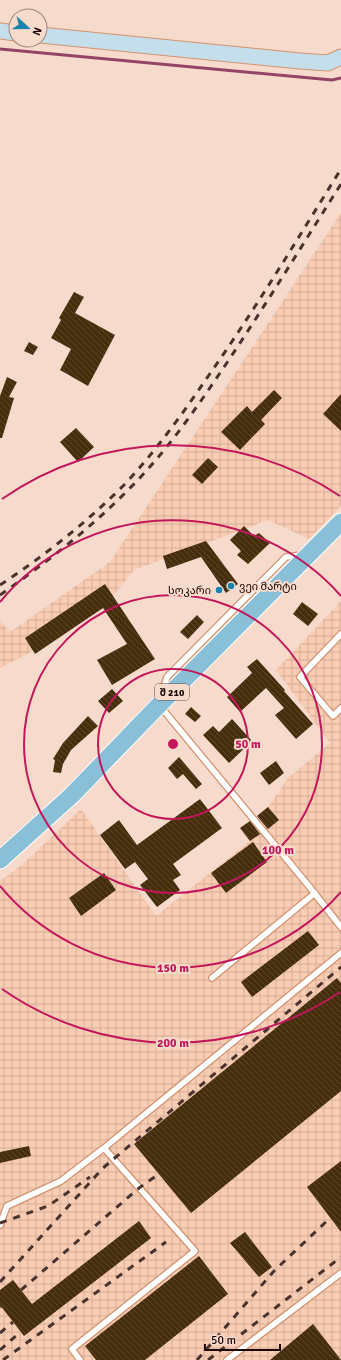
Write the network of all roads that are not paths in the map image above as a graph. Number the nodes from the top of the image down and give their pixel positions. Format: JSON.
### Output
{"nodes":[{"id":1,"x":48,"y":36,"type":"edge"},
{"id":2,"x":341,"y":57,"type":"edge"},
{"id":3,"x":341,"y":522,"type":"edge"},
{"id":4,"x":311,"y":553,"type":"junction"},
{"id":5,"x":252,"y":591,"type":"junction"},
{"id":6,"x":248,"y":608,"type":"junction"},
{"id":7,"x":231,"y":612,"type":"junction"},
{"id":8,"x":341,"y":634,"type":"edge"},
{"id":9,"x":159,"y":705,"type":"junction"},
{"id":10,"x":341,"y":708,"type":"edge"},
{"id":11,"x":0,"y":860,"type":"edge"},
{"id":12,"x":315,"y":893,"type":"junction"},
{"id":13,"x":341,"y":927,"type":"edge"},
{"id":14,"x":341,"y":953,"type":"edge"},
{"id":15,"x":212,"y":978,"type":"dead end"},
{"id":16,"x":104,"y":1148,"type":"junction"},
{"id":17,"x":7,"y":1206,"type":"junction"},
{"id":18,"x":0,"y":1207,"type":"edge"},
{"id":19,"x":0,"y":1225,"type":"edge"},
{"id":20,"x":341,"y":1273,"type":"edge"},
{"id":21,"x":80,"y":1360,"type":"edge"},
{"id":22,"x":227,"y":1360,"type":"edge"}],
"edges":[{"from":1,"to":2,"type":"street"},
{"from":3,"to":4,"type":"main road","number":"შ 210"},
{"from":4,"to":5,"type":"lane"},
{"from":4,"to":6,"type":"main road","number":"შ 210"},
{"from":5,"to":6,"type":"lane"},
{"from":5,"to":7,"type":"lane"},
{"from":6,"to":7,"type":"lane"},
{"from":6,"to":9,"type":"main road","number":"შ 210"},
{"from":7,"to":9,"type":"lane"},
{"from":8,"to":10,"type":"lane"},
{"from":9,"to":11,"type":"main road","number":"შ 210"},
{"from":9,"to":12,"type":"lane"},
{"from":12,"to":13,"type":"lane"},
{"from":12,"to":15,"type":"lane"},
{"from":14,"to":16,"type":"lane"},
{"from":16,"to":17,"type":"lane"},
{"from":16,"to":21,"type":"lane"},
{"from":17,"to":18,"type":"lane"},
{"from":17,"to":19,"type":"lane"},
{"from":20,"to":22,"type":"lane"}]}
